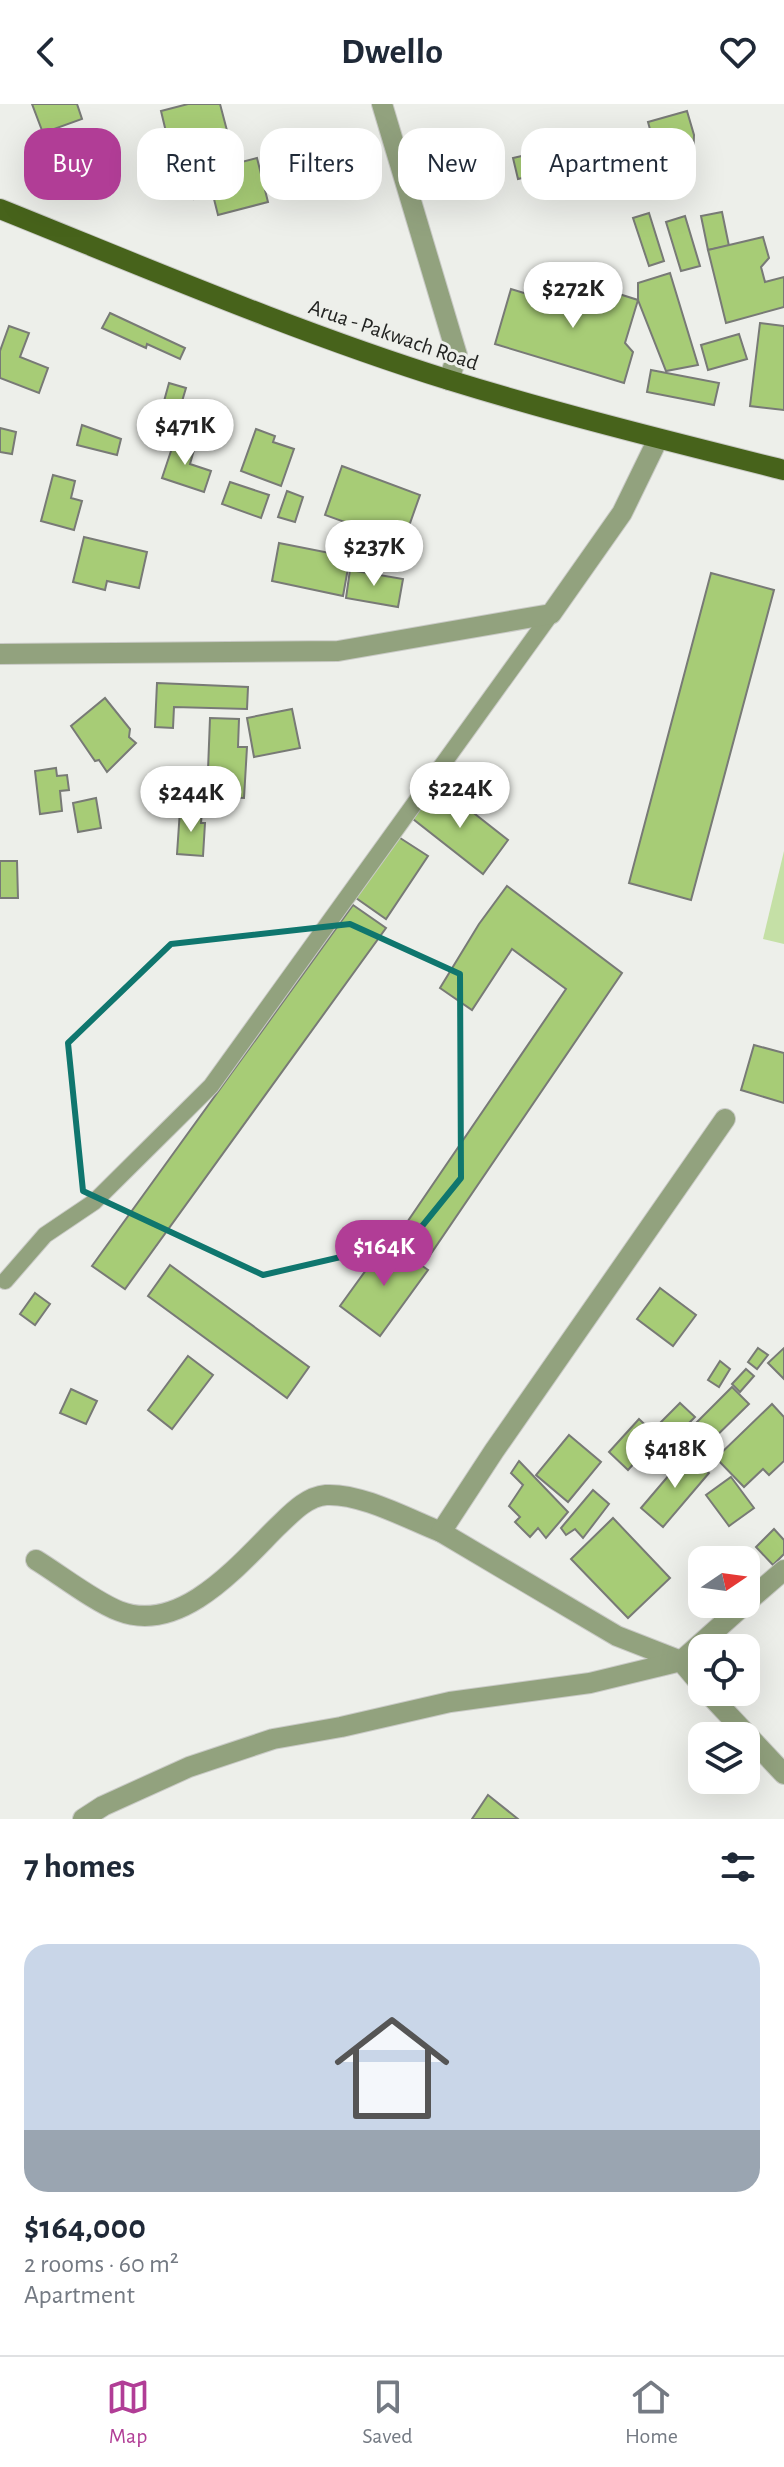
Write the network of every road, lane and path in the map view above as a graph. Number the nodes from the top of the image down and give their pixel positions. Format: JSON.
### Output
{"nodes":[{"id":1,"x":382,"y":104,"type":"edge"},
{"id":2,"x":0,"y":209,"type":"edge"},
{"id":3,"x":449,"y":380,"type":"junction"},
{"id":4,"x":658,"y":439,"type":"junction"},
{"id":5,"x":784,"y":470,"type":"edge"},
{"id":6,"x":551,"y":614,"type":"junction"},
{"id":7,"x":0,"y":654,"type":"edge"},
{"id":8,"x":725,"y":1119,"type":"dead end"},
{"id":9,"x":5,"y":1281,"type":"dead end"},
{"id":10,"x":441,"y":1532,"type":"junction"},
{"id":11,"x":36,"y":1560,"type":"dead end"},
{"id":12,"x":784,"y":1570,"type":"edge"},
{"id":13,"x":760,"y":1591,"type":"edge"},
{"id":14,"x":729,"y":1618,"type":"edge"},
{"id":15,"x":681,"y":1661,"type":"junction"},
{"id":16,"x":688,"y":1669,"type":"edge"},
{"id":17,"x":720,"y":1706,"type":"edge"},
{"id":18,"x":784,"y":1774,"type":"edge"},
{"id":19,"x":83,"y":1819,"type":"edge"}],
"edges":[{"from":1,"to":3,"type":"street"},
{"from":2,"to":3,"type":"main road","name":"Arua - Pakwach Road"},
{"from":3,"to":4,"type":"main road","name":"Arua - Pakwach Road"},
{"from":4,"to":5,"type":"main road","name":"Arua - Pakwach Road"},
{"from":4,"to":6,"type":"street"},
{"from":6,"to":7,"type":"street"},
{"from":6,"to":9,"type":"lane"},
{"from":8,"to":10,"type":"street"},
{"from":10,"to":11,"type":"street"},
{"from":10,"to":15,"type":"street"},
{"from":12,"to":13,"type":"street"},
{"from":14,"to":15,"type":"street"},
{"from":15,"to":16,"type":"street"},
{"from":15,"to":19,"type":"street"},
{"from":17,"to":18,"type":"street"}]}
